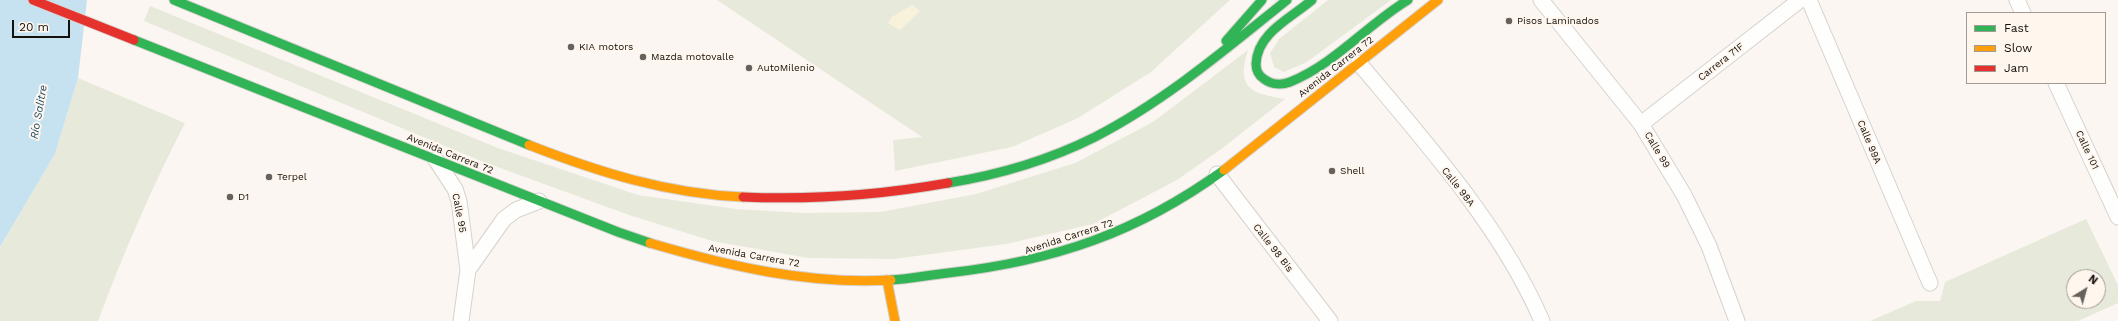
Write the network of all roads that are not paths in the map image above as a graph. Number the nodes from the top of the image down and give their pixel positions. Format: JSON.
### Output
{"nodes":[{"id":1,"x":33,"y":0,"type":"edge"},
{"id":2,"x":174,"y":0,"type":"edge"},
{"id":3,"x":1262,"y":0,"type":"edge"},
{"id":4,"x":1287,"y":0,"type":"edge"},
{"id":5,"x":1312,"y":0,"type":"edge"},
{"id":6,"x":1408,"y":0,"type":"edge"},
{"id":7,"x":1438,"y":0,"type":"edge"},
{"id":8,"x":1541,"y":0,"type":"edge"},
{"id":9,"x":1800,"y":0,"type":"edge"},
{"id":10,"x":1808,"y":0,"type":"edge"},
{"id":11,"x":2017,"y":0,"type":"edge"},
{"id":12,"x":2023,"y":12,"type":"edge"},
{"id":13,"x":1208,"y":62,"type":"junction"},
{"id":14,"x":1359,"y":63,"type":"junction"},
{"id":15,"x":2056,"y":84,"type":"edge"},
{"id":16,"x":1641,"y":124,"type":"junction"},
{"id":17,"x":436,"y":160,"type":"junction"},
{"id":18,"x":1217,"y":174,"type":"junction"},
{"id":19,"x":539,"y":201,"type":"junction"},
{"id":20,"x":2118,"y":217,"type":"edge"},
{"id":21,"x":468,"y":270,"type":"junction"},
{"id":22,"x":887,"y":280,"type":"junction"},
{"id":23,"x":1930,"y":283,"type":"dead end"},
{"id":24,"x":462,"y":321,"type":"edge"},
{"id":25,"x":895,"y":321,"type":"edge"},
{"id":26,"x":1330,"y":321,"type":"edge"},
{"id":27,"x":1542,"y":321,"type":"edge"},
{"id":28,"x":1737,"y":321,"type":"edge"}],
"edges":[{"from":1,"to":17,"type":"main road","name":"Avenida Carrera 72"},
{"from":2,"to":13,"type":"main road"},
{"from":3,"to":13,"type":"main road"},
{"from":4,"to":13,"type":"main road"},
{"from":5,"to":6,"type":"main road"},
{"from":7,"to":14,"type":"main road","name":"Avenida Carrera 72"},
{"from":8,"to":16,"type":"street","name":"Calle 99"},
{"from":9,"to":16,"type":"street","name":"Carrera 71F"},
{"from":10,"to":23,"type":"street","name":"Calle 99A"},
{"from":11,"to":12,"type":"street"},
{"from":14,"to":18,"type":"main road","name":"Avenida Carrera 72"},
{"from":14,"to":27,"type":"street","name":"Calle 98A"},
{"from":15,"to":20,"type":"street","name":"Calle 101"},
{"from":16,"to":28,"type":"street","name":"Calle 99"},
{"from":17,"to":19,"type":"main road","name":"Avenida Carrera 72"},
{"from":17,"to":21,"type":"street","name":"Calle 95"},
{"from":18,"to":22,"type":"main road","name":"Avenida Carrera 72"},
{"from":18,"to":26,"type":"street","name":"Calle 98 Bis"},
{"from":19,"to":21,"type":"street","name":"Calle 95"},
{"from":19,"to":22,"type":"main road","name":"Avenida Carrera 72"},
{"from":21,"to":24,"type":"street","name":"Calle 95"},
{"from":22,"to":25,"type":"main road"}]}
